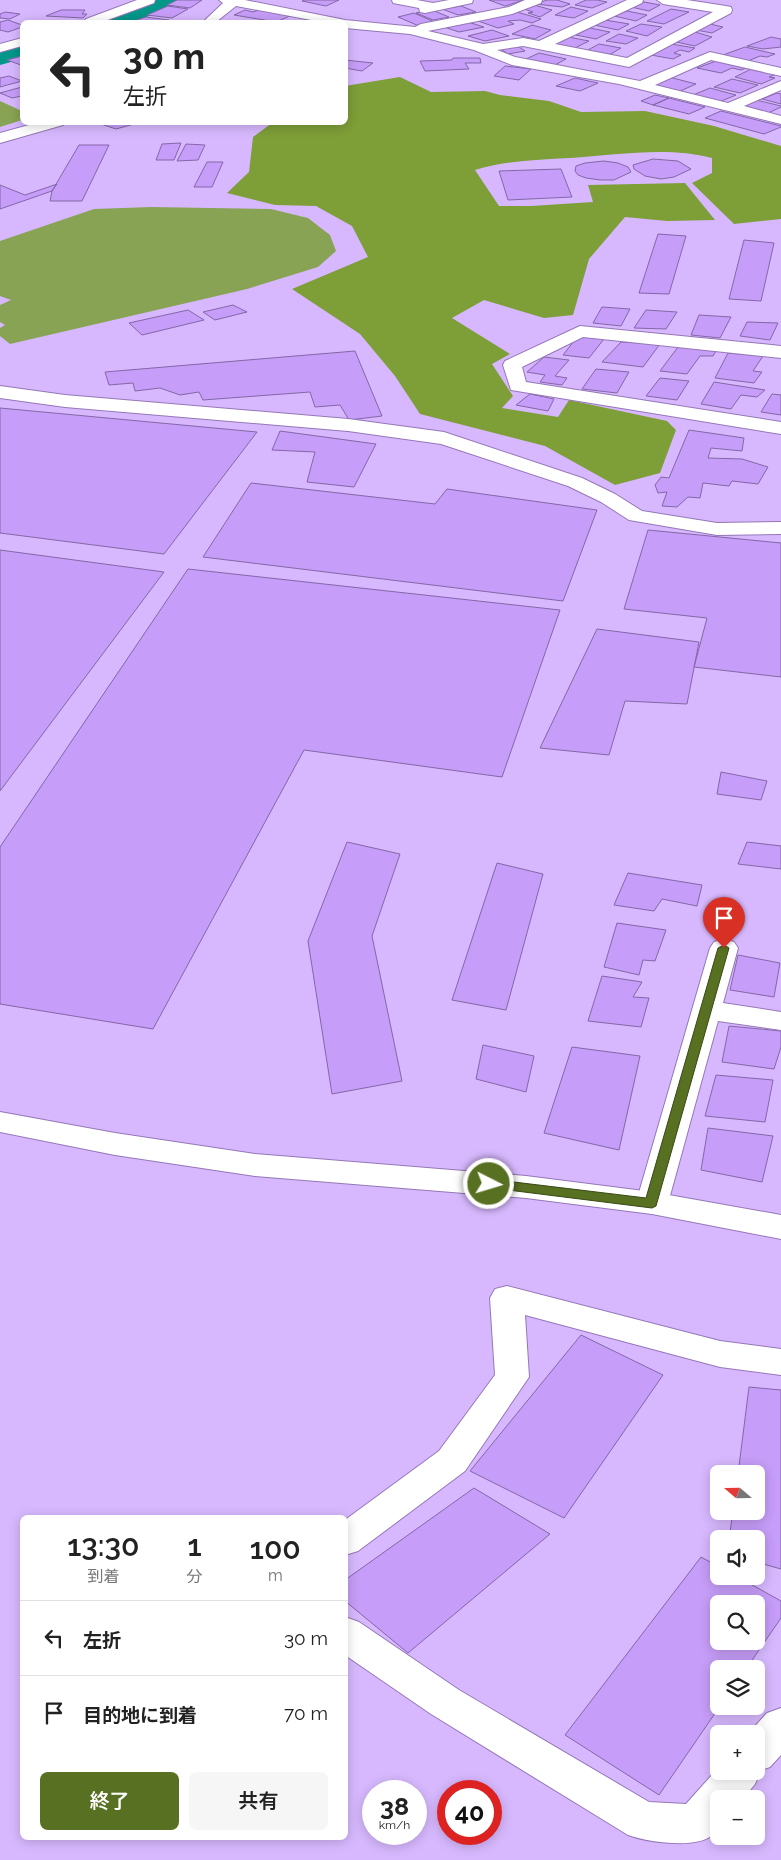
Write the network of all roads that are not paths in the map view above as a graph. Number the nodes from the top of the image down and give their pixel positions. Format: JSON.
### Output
{"nodes":[{"id":1,"x":149,"y":0,"type":"edge"},
{"id":2,"x":231,"y":0,"type":"edge"},
{"id":3,"x":398,"y":0,"type":"edge"},
{"id":4,"x":467,"y":0,"type":"edge"},
{"id":5,"x":536,"y":0,"type":"edge"},
{"id":6,"x":637,"y":0,"type":"edge"},
{"id":7,"x":663,"y":0,"type":"edge"},
{"id":8,"x":432,"y":7,"type":"junction"},
{"id":9,"x":96,"y":20,"type":"edge"},
{"id":10,"x":211,"y":20,"type":"edge"},
{"id":11,"x":329,"y":20,"type":"edge"},
{"id":12,"x":348,"y":22,"type":"edge"},
{"id":13,"x":348,"y":23,"type":"edge"},
{"id":14,"x":410,"y":30,"type":"junction"},
{"id":15,"x":20,"y":43,"type":"edge"},
{"id":16,"x":542,"y":45,"type":"junction"},
{"id":17,"x":0,"y":48,"type":"edge"},
{"id":18,"x":482,"y":48,"type":"junction"},
{"id":19,"x":781,"y":72,"type":"edge"},
{"id":20,"x":781,"y":84,"type":"edge"},
{"id":21,"x":640,"y":86,"type":"junction"},
{"id":22,"x":728,"y":108,"type":"junction"},
{"id":23,"x":781,"y":120,"type":"edge"},
{"id":24,"x":47,"y":125,"type":"edge"},
{"id":25,"x":0,"y":138,"type":"edge"},
{"id":26,"x":781,"y":352,"type":"edge"},
{"id":27,"x":0,"y":392,"type":"edge"},
{"id":28,"x":781,"y":428,"type":"edge"},
{"id":29,"x":781,"y":528,"type":"edge"},
{"id":30,"x":724,"y":948,"type":"dead end"},
{"id":31,"x":706,"y":1010,"type":"junction"},
{"id":32,"x":781,"y":1021,"type":"edge"},
{"id":33,"x":0,"y":1122,"type":"edge"},
{"id":34,"x":652,"y":1203,"type":"junction"},
{"id":35,"x":781,"y":1227,"type":"edge"},
{"id":36,"x":781,"y":1362,"type":"edge"},
{"id":37,"x":348,"y":1538,"type":"edge"},
{"id":38,"x":348,"y":1636,"type":"edge"},
{"id":39,"x":781,"y":1726,"type":"edge"},
{"id":40,"x":765,"y":1744,"type":"edge"},
{"id":41,"x":733,"y":1780,"type":"edge"}],
"edges":[{"from":1,"to":9,"type":"street"},
{"from":2,"to":10,"type":"street"},
{"from":2,"to":11,"type":"street"},
{"from":3,"to":8,"type":"street"},
{"from":4,"to":8,"type":"street"},
{"from":5,"to":14,"type":"street"},
{"from":6,"to":16,"type":"street"},
{"from":7,"to":16,"type":"street"},
{"from":8,"to":12,"type":"street"},
{"from":13,"to":14,"type":"street"},
{"from":14,"to":18,"type":"street"},
{"from":15,"to":17,"type":"street"},
{"from":16,"to":18,"type":"street"},
{"from":18,"to":21,"type":"street"},
{"from":19,"to":21,"type":"street"},
{"from":20,"to":22,"type":"street"},
{"from":21,"to":22,"type":"street"},
{"from":22,"to":23,"type":"street"},
{"from":24,"to":25,"type":"street"},
{"from":26,"to":28,"type":"street"},
{"from":27,"to":29,"type":"street"},
{"from":30,"to":31,"type":"street"},
{"from":31,"to":32,"type":"street"},
{"from":31,"to":34,"type":"street"},
{"from":33,"to":34,"type":"street"},
{"from":34,"to":35,"type":"street"},
{"from":36,"to":37,"type":"street"},
{"from":38,"to":41,"type":"street"},
{"from":39,"to":40,"type":"street"}]}
